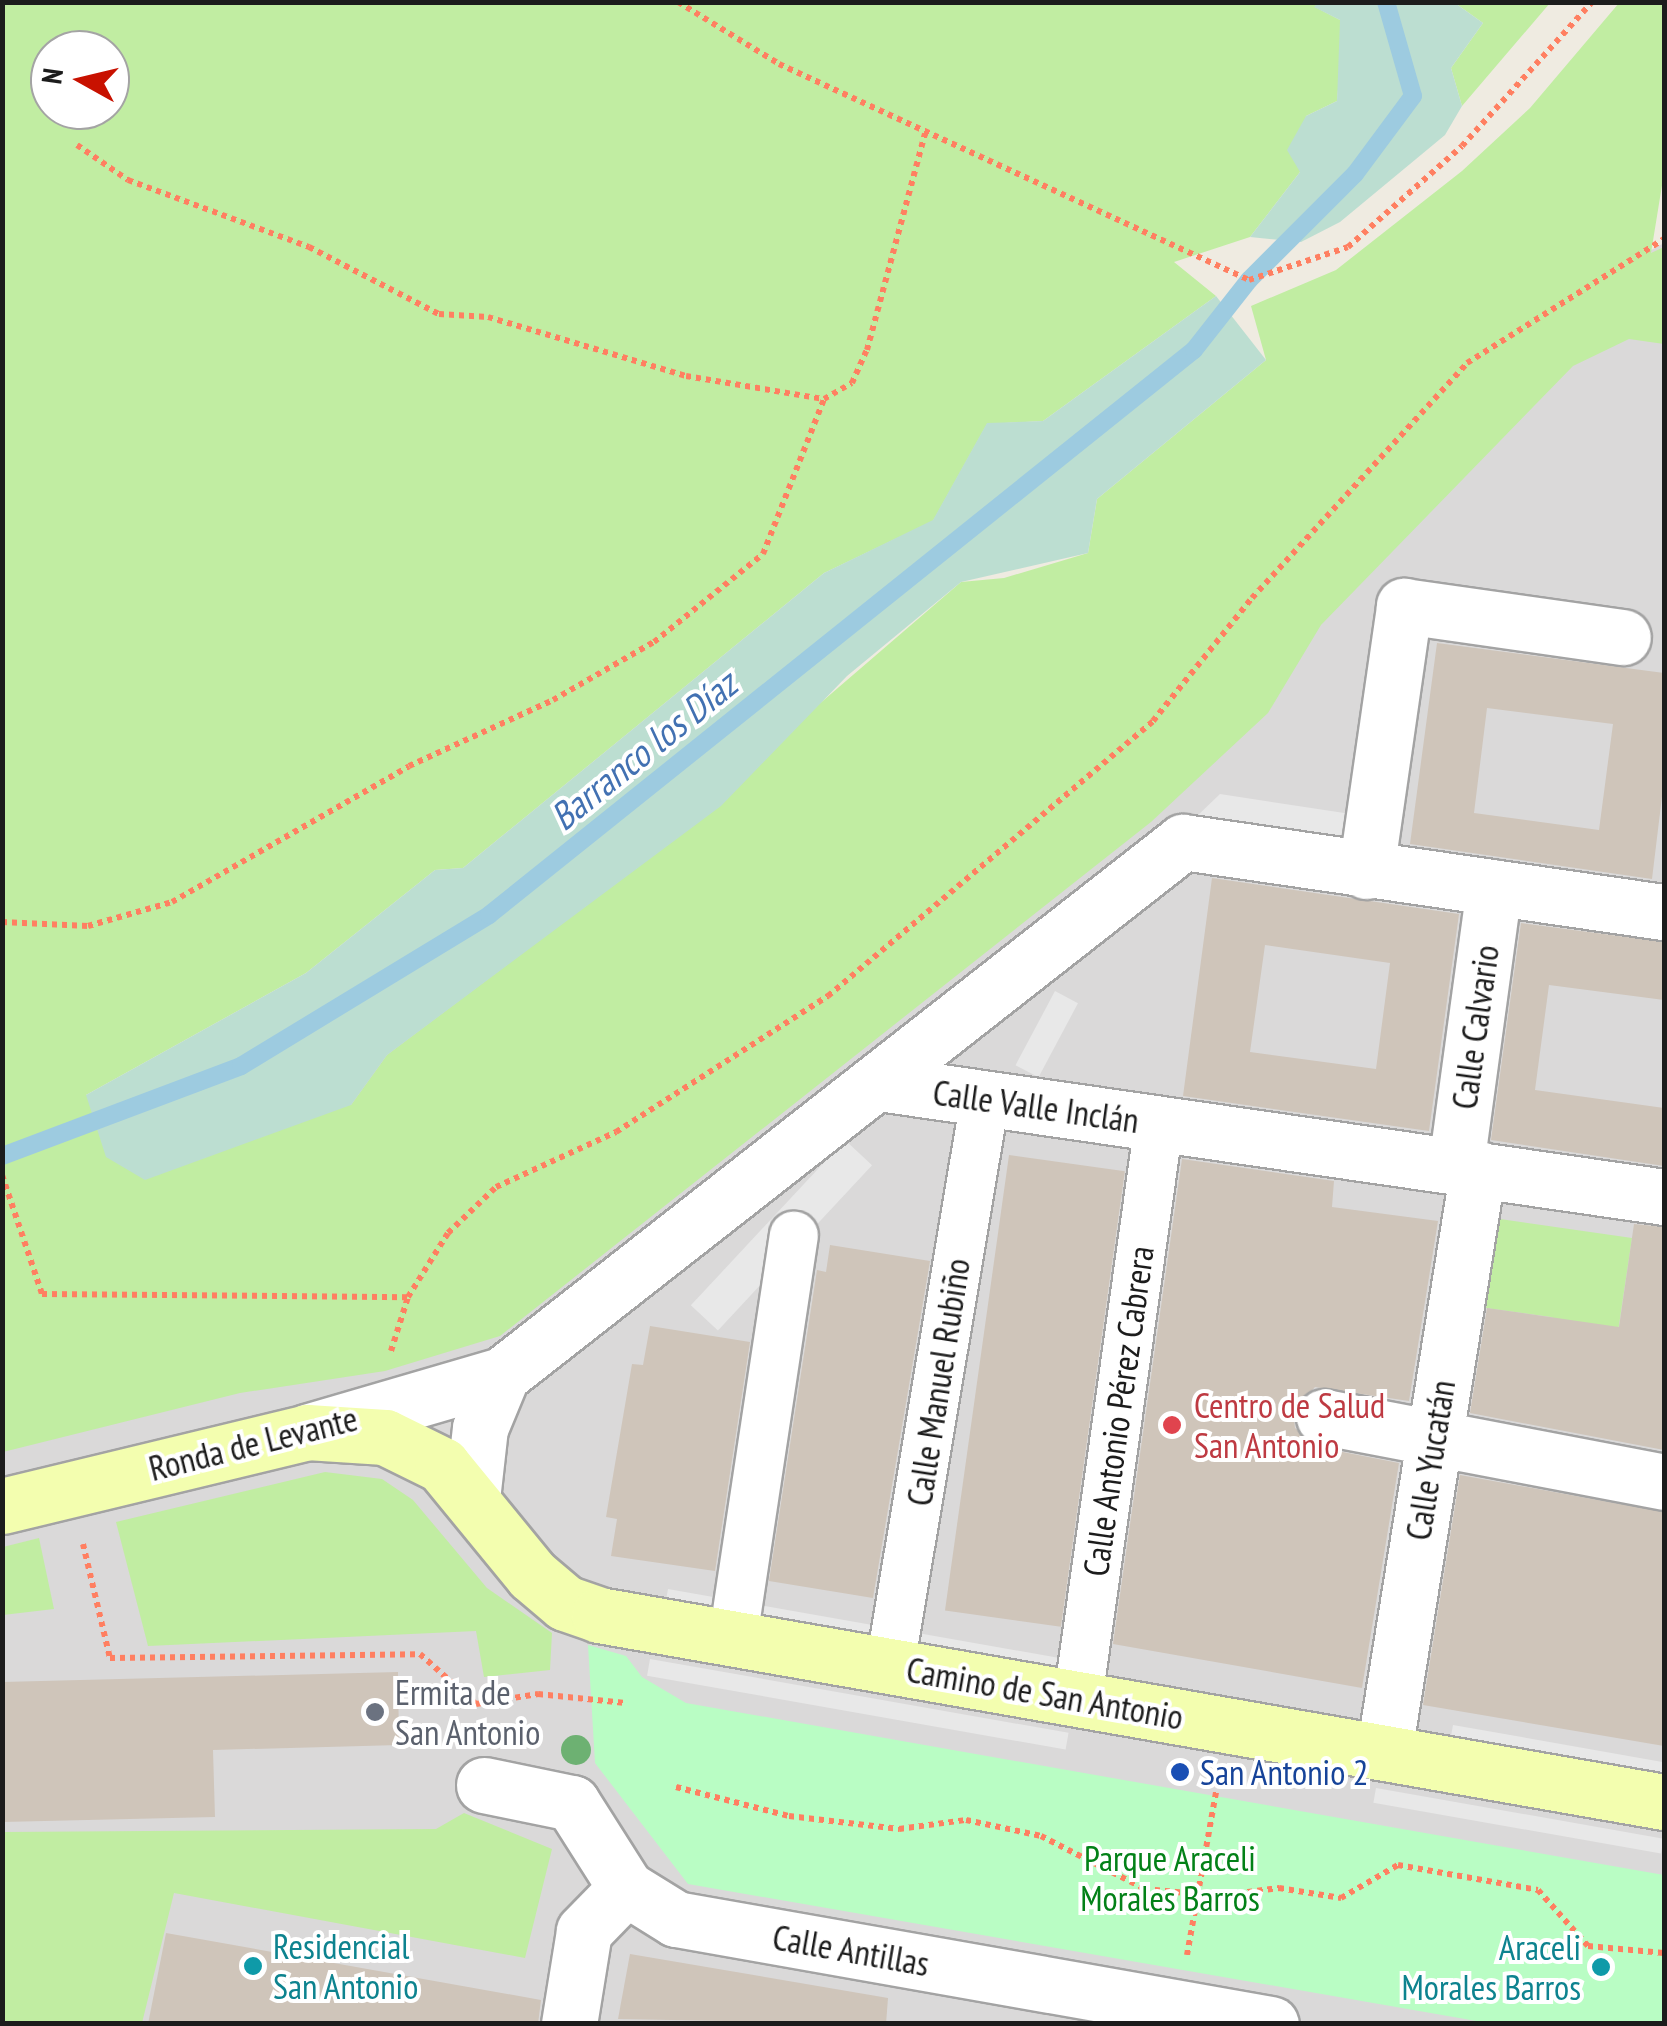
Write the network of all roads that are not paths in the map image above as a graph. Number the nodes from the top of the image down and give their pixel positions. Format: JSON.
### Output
{"nodes":[{"id":1,"x":1623,"y":637,"type":"dead end"},
{"id":2,"x":1366,"y":871,"type":"junction"},
{"id":3,"x":1494,"y":888,"type":"junction"},
{"id":4,"x":1664,"y":912,"type":"edge"},
{"id":5,"x":879,"y":1083,"type":"junction"},
{"id":6,"x":985,"y":1099,"type":"junction"},
{"id":7,"x":1159,"y":1124,"type":"junction"},
{"id":8,"x":1467,"y":1167,"type":"junction"},
{"id":9,"x":1664,"y":1197,"type":"edge"},
{"id":10,"x":794,"y":1236,"type":"dead end"},
{"id":11,"x":502,"y":1375,"type":"junction"},
{"id":12,"x":1324,"y":1418,"type":"dead end"},
{"id":13,"x":307,"y":1432,"type":"junction"},
{"id":14,"x":1433,"y":1438,"type":"junction"},
{"id":15,"x":1664,"y":1482,"type":"edge"},
{"id":16,"x":472,"y":1499,"type":"junction"},
{"id":17,"x":2,"y":1506,"type":"edge"},
{"id":18,"x":733,"y":1638,"type":"junction"},
{"id":19,"x":890,"y":1666,"type":"junction"},
{"id":20,"x":1078,"y":1698,"type":"junction"},
{"id":21,"x":1384,"y":1751,"type":"junction"},
{"id":22,"x":484,"y":1784,"type":"dead end"},
{"id":23,"x":1664,"y":1802,"type":"edge"},
{"id":24,"x":626,"y":1888,"type":"junction"},
{"id":25,"x":1173,"y":2000,"type":"edge"},
{"id":26,"x":569,"y":2024,"type":"edge"},
{"id":27,"x":1271,"y":2024,"type":"edge"}],
"edges":[{"from":1,"to":2,"type":"street"},
{"from":2,"to":3,"type":"street"},
{"from":2,"to":5,"type":"street"},
{"from":3,"to":4,"type":"street"},
{"from":3,"to":8,"type":"street","name":"Calle Calvario"},
{"from":5,"to":6,"type":"street","name":"Calle Valle Inclán"},
{"from":5,"to":11,"type":"street"},
{"from":6,"to":7,"type":"street","name":"Calle Valle Inclán"},
{"from":6,"to":19,"type":"street","name":"Calle Manuel Rubiño"},
{"from":7,"to":8,"type":"street","name":"Calle Valle Inclán"},
{"from":7,"to":20,"type":"street","name":"Calle Antonio Pérez Cabrera"},
{"from":8,"to":9,"type":"street","name":"Calle Valle Inclán"},
{"from":8,"to":14,"type":"street","name":"Calle Yucatán"},
{"from":10,"to":18,"type":"street"},
{"from":11,"to":13,"type":"street","name":"Ronda de Levante"},
{"from":11,"to":16,"type":"street"},
{"from":12,"to":14,"type":"street"},
{"from":13,"to":16,"type":"main road","name":"Camino de San Antonio"},
{"from":13,"to":17,"type":"main road","name":"Ronda de Levante"},
{"from":14,"to":15,"type":"street"},
{"from":14,"to":21,"type":"street","name":"Calle Yucatán"},
{"from":16,"to":18,"type":"main road","name":"Camino de San Antonio"},
{"from":18,"to":19,"type":"main road","name":"Camino de San Antonio"},
{"from":19,"to":20,"type":"main road","name":"Camino de San Antonio"},
{"from":20,"to":21,"type":"main road","name":"Camino de San Antonio"},
{"from":21,"to":23,"type":"main road","name":"Camino de San Antonio"},
{"from":22,"to":24,"type":"street","name":"Calle Antillas"},
{"from":24,"to":25,"type":"street","name":"Calle Antillas"},
{"from":24,"to":26,"type":"street"},
{"from":25,"to":27,"type":"street","name":"Calle Antillas"}]}
